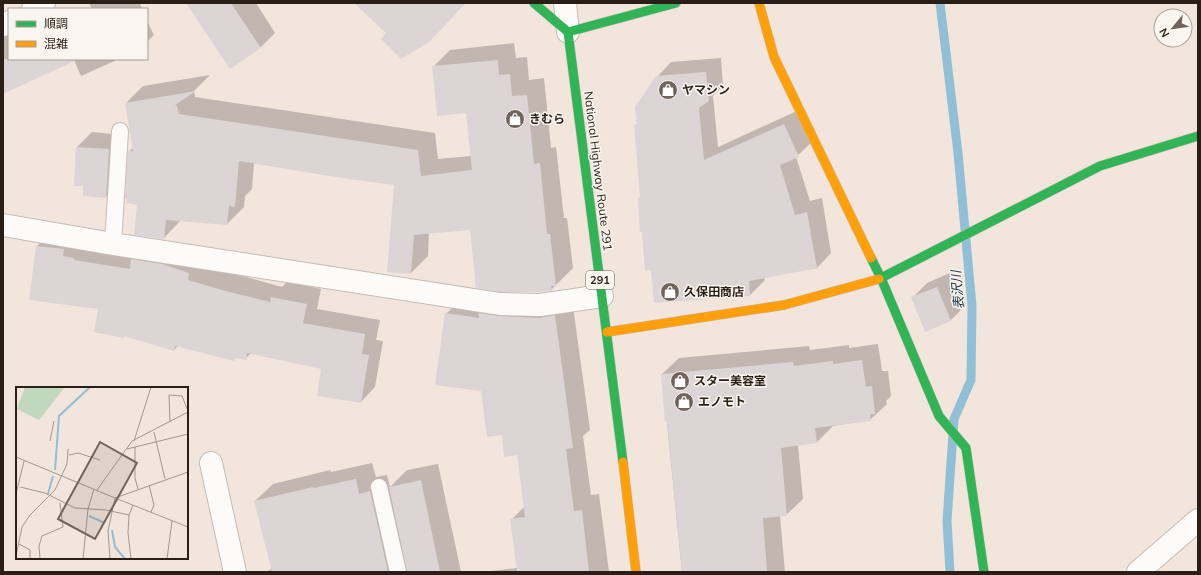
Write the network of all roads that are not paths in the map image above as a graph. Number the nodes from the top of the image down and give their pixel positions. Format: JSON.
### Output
{"nodes":[{"id":1,"x":44,"y":3,"type":"edge"},
{"id":2,"x":534,"y":3,"type":"edge"},
{"id":3,"x":565,"y":3,"type":"edge"},
{"id":4,"x":676,"y":3,"type":"edge"},
{"id":5,"x":759,"y":3,"type":"edge"},
{"id":6,"x":35,"y":8,"type":"edge"},
{"id":7,"x":568,"y":32,"type":"junction"},
{"id":8,"x":120,"y":131,"type":"dead end"},
{"id":9,"x":1198,"y":136,"type":"edge"},
{"id":10,"x":3,"y":225,"type":"edge"},
{"id":11,"x":113,"y":244,"type":"junction"},
{"id":12,"x":881,"y":278,"type":"junction"},
{"id":13,"x":602,"y":296,"type":"junction"},
{"id":14,"x":607,"y":332,"type":"junction"},
{"id":15,"x":211,"y":463,"type":"dead end"},
{"id":16,"x":379,"y":487,"type":"dead end"},
{"id":17,"x":1198,"y":520,"type":"edge"},
{"id":18,"x":235,"y":572,"type":"edge"},
{"id":19,"x":398,"y":572,"type":"edge"},
{"id":20,"x":636,"y":572,"type":"edge"},
{"id":21,"x":984,"y":572,"type":"edge"},
{"id":22,"x":1138,"y":572,"type":"edge"}],
"edges":[{"from":1,"to":6,"type":"street"},
{"from":2,"to":7,"type":"main road"},
{"from":3,"to":7,"type":"street"},
{"from":4,"to":7,"type":"main road"},
{"from":5,"to":12,"type":"main road"},
{"from":7,"to":13,"type":"main road","name":"National Highway Route 291","number":"291"},
{"from":8,"to":11,"type":"lane"},
{"from":9,"to":12,"type":"main road"},
{"from":10,"to":11,"type":"street"},
{"from":11,"to":13,"type":"street"},
{"from":12,"to":14,"type":"main road"},
{"from":12,"to":21,"type":"main road"},
{"from":13,"to":14,"type":"main road","name":"National Highway Route 291","number":"291"},
{"from":14,"to":20,"type":"main road","name":"National Highway Route 291","number":"291"},
{"from":15,"to":18,"type":"street"},
{"from":16,"to":19,"type":"lane"},
{"from":17,"to":22,"type":"street"}]}
